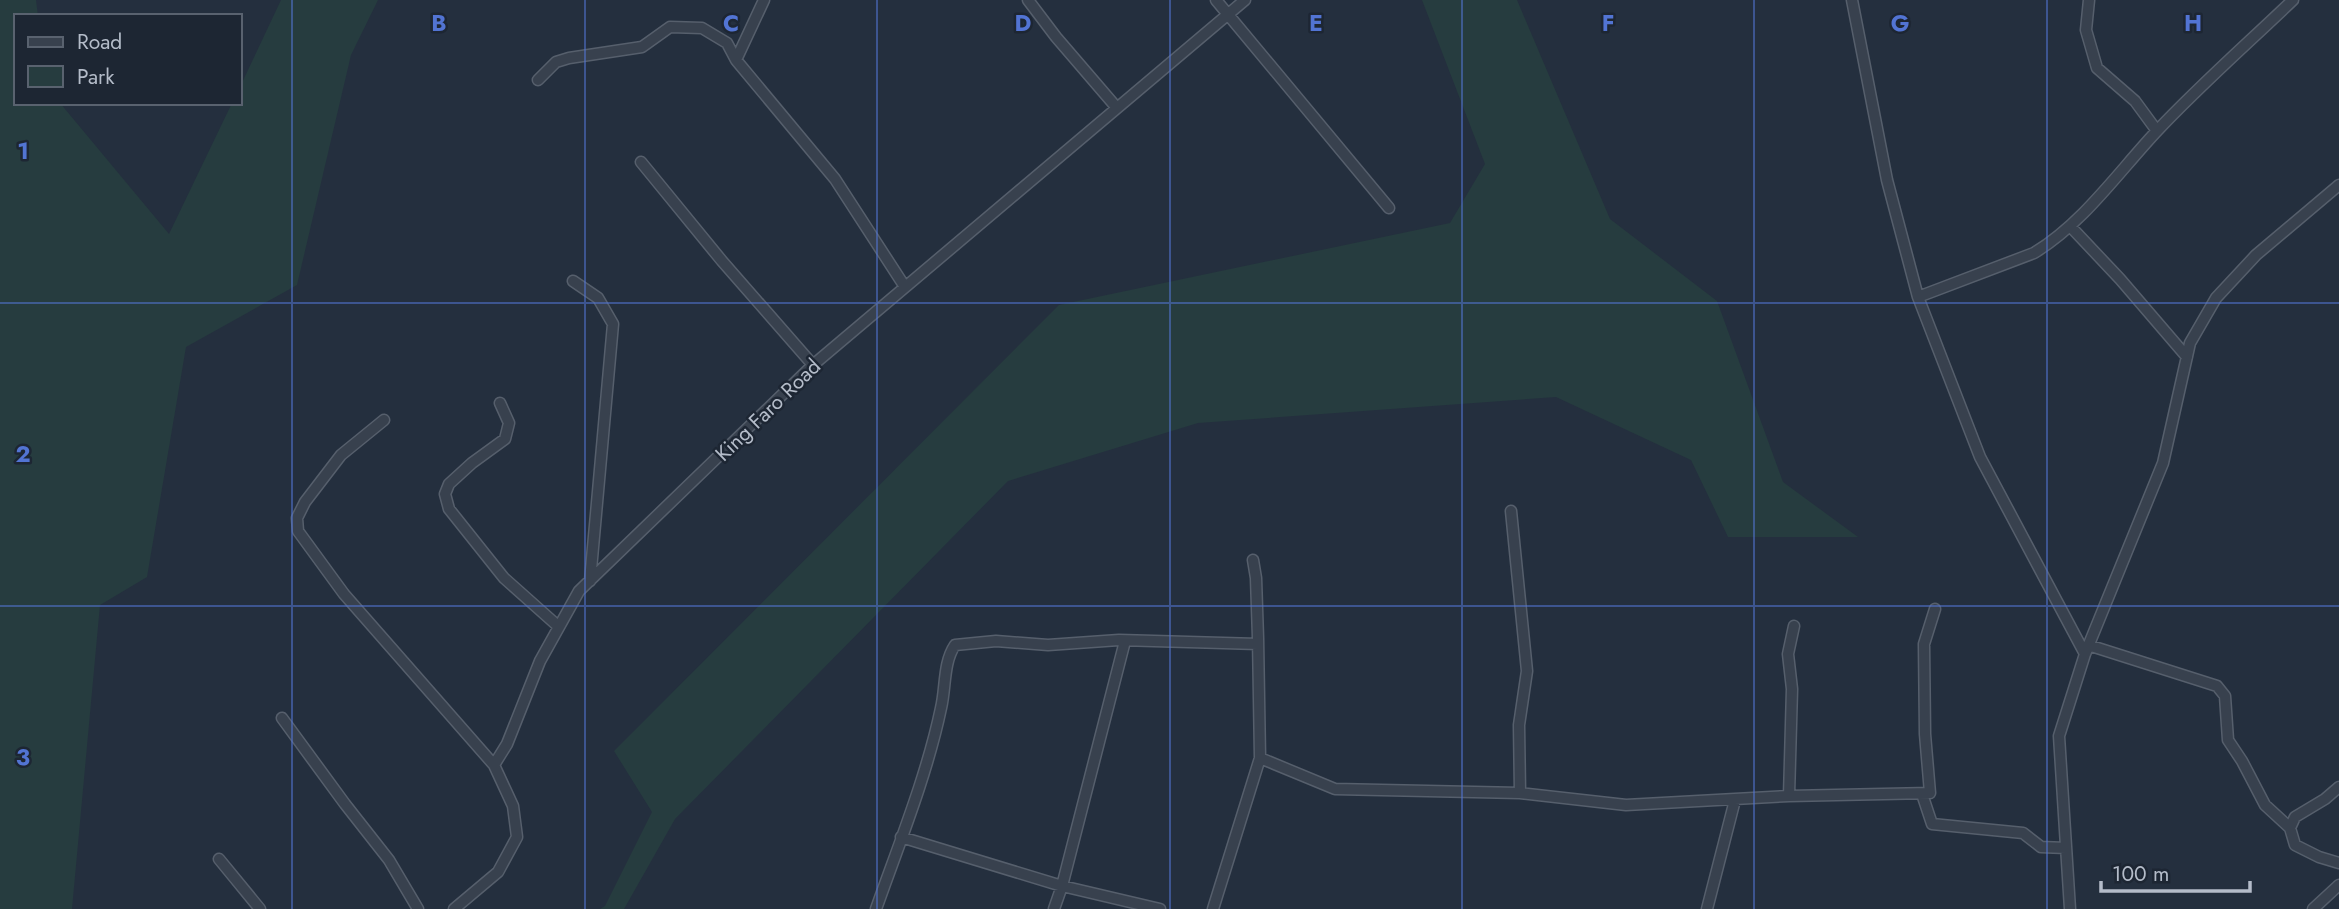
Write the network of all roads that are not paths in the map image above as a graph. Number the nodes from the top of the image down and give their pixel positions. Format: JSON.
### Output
{"nodes":[{"id":1,"x":764,"y":0,"type":"edge"},
{"id":2,"x":1028,"y":0,"type":"edge"},
{"id":3,"x":1216,"y":0,"type":"edge"},
{"id":4,"x":1245,"y":0,"type":"edge"},
{"id":5,"x":1852,"y":0,"type":"edge"},
{"id":6,"x":2089,"y":0,"type":"edge"},
{"id":7,"x":2293,"y":0,"type":"edge"},
{"id":8,"x":1227,"y":15,"type":"junction"},
{"id":9,"x":736,"y":60,"type":"junction"},
{"id":10,"x":538,"y":80,"type":"dead end"},
{"id":11,"x":1117,"y":108,"type":"junction"},
{"id":12,"x":2157,"y":131,"type":"junction"},
{"id":13,"x":641,"y":162,"type":"dead end"},
{"id":14,"x":2339,"y":185,"type":"edge"},
{"id":15,"x":1389,"y":208,"type":"dead end"},
{"id":16,"x":2070,"y":226,"type":"junction"},
{"id":17,"x":573,"y":281,"type":"dead end"},
{"id":18,"x":905,"y":287,"type":"junction"},
{"id":19,"x":1919,"y":297,"type":"junction"},
{"id":20,"x":2187,"y":356,"type":"junction"},
{"id":21,"x":813,"y":365,"type":"junction"},
{"id":22,"x":500,"y":403,"type":"dead end"},
{"id":23,"x":384,"y":420,"type":"dead end"},
{"id":24,"x":1511,"y":511,"type":"dead end"},
{"id":25,"x":1253,"y":560,"type":"dead end"},
{"id":26,"x":590,"y":581,"type":"junction"},
{"id":27,"x":1935,"y":609,"type":"dead end"},
{"id":28,"x":1794,"y":626,"type":"dead end"},
{"id":29,"x":559,"y":627,"type":"junction"},
{"id":30,"x":1125,"y":641,"type":"junction"},
{"id":31,"x":1258,"y":644,"type":"junction"},
{"id":32,"x":2087,"y":650,"type":"junction"},
{"id":33,"x":282,"y":718,"type":"dead end"},
{"id":34,"x":1260,"y":758,"type":"junction"},
{"id":35,"x":495,"y":765,"type":"junction"},
{"id":36,"x":2339,"y":787,"type":"edge"},
{"id":37,"x":1520,"y":793,"type":"junction"},
{"id":38,"x":1922,"y":794,"type":"junction"},
{"id":39,"x":1789,"y":796,"type":"junction"},
{"id":40,"x":1735,"y":800,"type":"junction"},
{"id":41,"x":2290,"y":828,"type":"junction"},
{"id":42,"x":901,"y":838,"type":"junction"},
{"id":43,"x":2066,"y":848,"type":"junction"},
{"id":44,"x":219,"y":859,"type":"dead end"},
{"id":45,"x":2339,"y":863,"type":"edge"},
{"id":46,"x":1062,"y":886,"type":"junction"},
{"id":47,"x":2339,"y":886,"type":"edge"},
{"id":48,"x":260,"y":909,"type":"edge"},
{"id":49,"x":418,"y":909,"type":"edge"},
{"id":50,"x":454,"y":909,"type":"edge"},
{"id":51,"x":876,"y":909,"type":"edge"},
{"id":52,"x":1054,"y":909,"type":"edge"},
{"id":53,"x":1160,"y":909,"type":"edge"},
{"id":54,"x":1213,"y":909,"type":"edge"},
{"id":55,"x":1707,"y":909,"type":"edge"},
{"id":56,"x":2070,"y":909,"type":"edge"},
{"id":57,"x":2313,"y":909,"type":"edge"}],
"edges":[{"from":1,"to":9,"type":"street"},
{"from":2,"to":11,"type":"street"},
{"from":3,"to":8,"type":"street"},
{"from":4,"to":8,"type":"street","name":"King Faro Road"},
{"from":5,"to":19,"type":"street"},
{"from":6,"to":12,"type":"street"},
{"from":7,"to":12,"type":"street"},
{"from":8,"to":11,"type":"street","name":"King Faro Road"},
{"from":8,"to":15,"type":"street"},
{"from":9,"to":10,"type":"street"},
{"from":9,"to":18,"type":"street"},
{"from":11,"to":18,"type":"street","name":"King Faro Road"},
{"from":12,"to":16,"type":"street"},
{"from":13,"to":21,"type":"street"},
{"from":14,"to":20,"type":"street"},
{"from":16,"to":19,"type":"street"},
{"from":16,"to":20,"type":"street"},
{"from":17,"to":26,"type":"street"},
{"from":18,"to":21,"type":"street","name":"King Faro Road"},
{"from":19,"to":32,"type":"street"},
{"from":20,"to":32,"type":"street"},
{"from":21,"to":26,"type":"street","name":"King Faro Road"},
{"from":22,"to":29,"type":"street"},
{"from":23,"to":35,"type":"street"},
{"from":24,"to":37,"type":"street"},
{"from":25,"to":31,"type":"street"},
{"from":26,"to":29,"type":"street","name":"King Faro Road"},
{"from":27,"to":38,"type":"street"},
{"from":28,"to":39,"type":"street"},
{"from":29,"to":35,"type":"street","name":"King Faro Road"},
{"from":30,"to":31,"type":"street"},
{"from":30,"to":42,"type":"street"},
{"from":30,"to":46,"type":"street"},
{"from":31,"to":34,"type":"street"},
{"from":32,"to":41,"type":"street"},
{"from":32,"to":43,"type":"street"},
{"from":33,"to":49,"type":"street"},
{"from":34,"to":37,"type":"street"},
{"from":34,"to":54,"type":"street"},
{"from":35,"to":50,"type":"street"},
{"from":36,"to":41,"type":"street"},
{"from":37,"to":40,"type":"street"},
{"from":38,"to":39,"type":"street"},
{"from":38,"to":43,"type":"street"},
{"from":39,"to":40,"type":"street"},
{"from":40,"to":55,"type":"street"},
{"from":41,"to":45,"type":"street"},
{"from":42,"to":46,"type":"street"},
{"from":42,"to":51,"type":"street"},
{"from":43,"to":56,"type":"street"},
{"from":44,"to":48,"type":"street"},
{"from":46,"to":52,"type":"street"},
{"from":46,"to":53,"type":"street"},
{"from":47,"to":57,"type":"street"}]}
